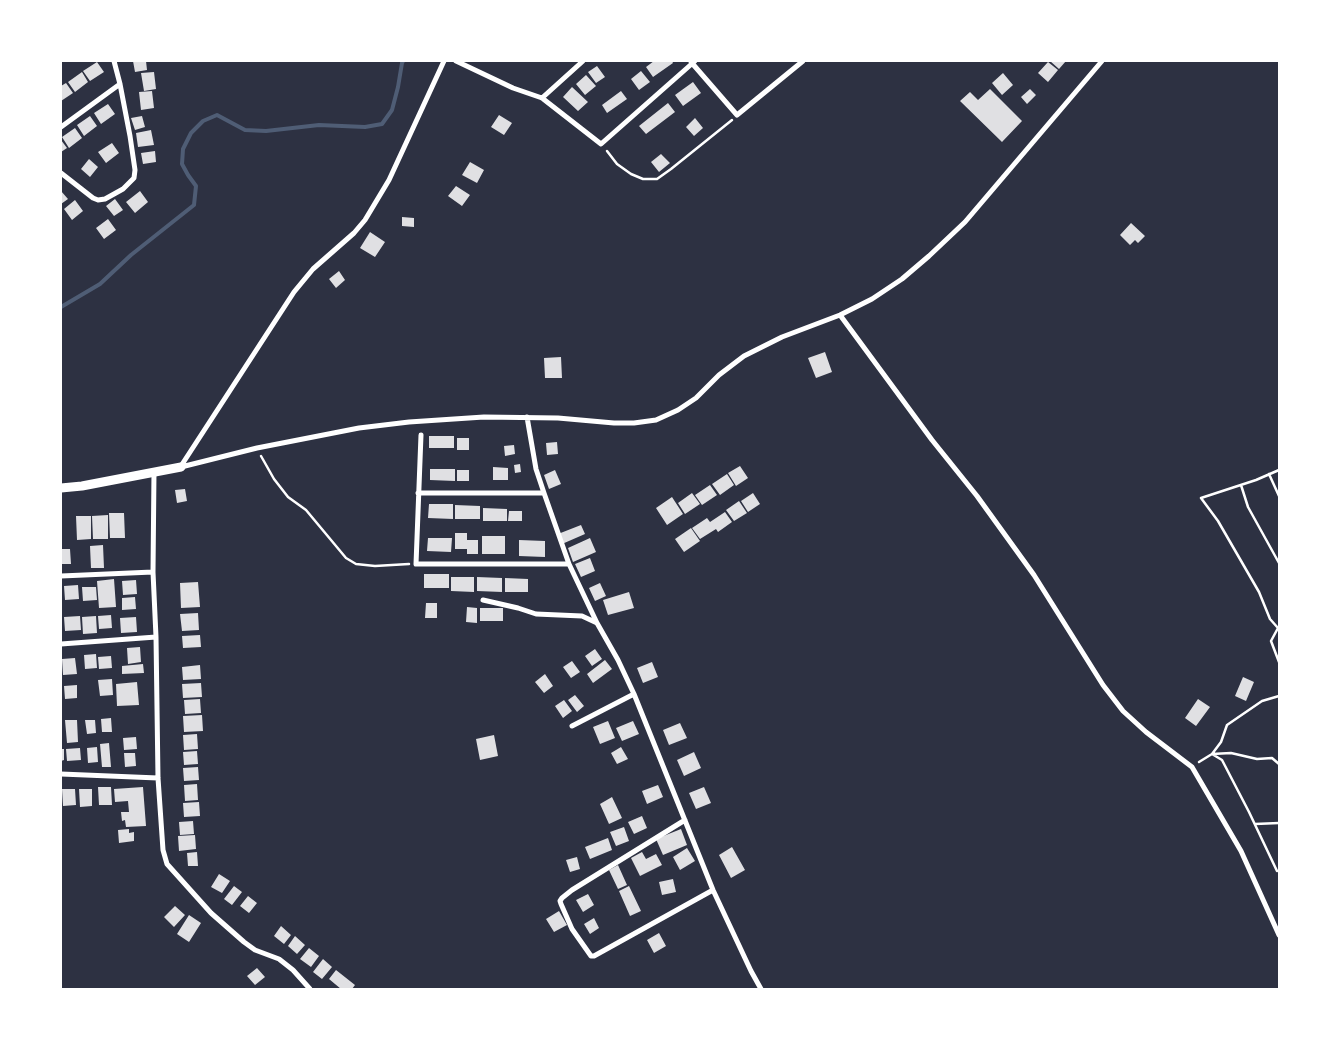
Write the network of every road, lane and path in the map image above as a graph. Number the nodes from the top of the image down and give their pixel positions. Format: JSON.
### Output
{"nodes":[{"id":1,"x":114,"y":61,"type":"edge"},
{"id":2,"x":444,"y":61,"type":"edge"},
{"id":3,"x":456,"y":61,"type":"edge"},
{"id":4,"x":582,"y":61,"type":"edge"},
{"id":5,"x":803,"y":61,"type":"edge"},
{"id":6,"x":1092,"y":61,"type":"edge"},
{"id":7,"x":1102,"y":61,"type":"edge"},
{"id":8,"x":693,"y":62,"type":"edge"},
{"id":9,"x":1097,"y":66,"type":"junction"},
{"id":10,"x":120,"y":84,"type":"junction"},
{"id":11,"x":542,"y":98,"type":"junction"},
{"id":12,"x":737,"y":115,"type":"junction"},
{"id":13,"x":61,"y":127,"type":"edge"},
{"id":14,"x":601,"y":144,"type":"junction"},
{"id":15,"x":61,"y":173,"type":"edge"},
{"id":16,"x":840,"y":315,"type":"junction"},
{"id":17,"x":528,"y":417,"type":"junction"},
{"id":18,"x":421,"y":435,"type":"dead end"},
{"id":19,"x":257,"y":448,"type":"junction"},
{"id":20,"x":181,"y":467,"type":"junction"},
{"id":21,"x":1279,"y":470,"type":"edge"},
{"id":22,"x":154,"y":472,"type":"junction"},
{"id":23,"x":1269,"y":474,"type":"junction"},
{"id":24,"x":1240,"y":485,"type":"junction"},
{"id":25,"x":61,"y":488,"type":"edge"},
{"id":26,"x":418,"y":493,"type":"junction"},
{"id":27,"x":544,"y":493,"type":"junction"},
{"id":28,"x":1279,"y":496,"type":"edge"},
{"id":29,"x":1279,"y":563,"type":"edge"},
{"id":30,"x":416,"y":564,"type":"junction"},
{"id":31,"x":569,"y":564,"type":"junction"},
{"id":32,"x":153,"y":572,"type":"junction"},
{"id":33,"x":61,"y":576,"type":"edge"},
{"id":34,"x":483,"y":600,"type":"dead end"},
{"id":35,"x":597,"y":623,"type":"junction"},
{"id":36,"x":1278,"y":627,"type":"edge"},
{"id":37,"x":156,"y":637,"type":"junction"},
{"id":38,"x":61,"y":644,"type":"edge"},
{"id":39,"x":1279,"y":662,"type":"edge"},
{"id":40,"x":634,"y":694,"type":"junction"},
{"id":41,"x":1279,"y":696,"type":"edge"},
{"id":42,"x":572,"y":726,"type":"dead end"},
{"id":43,"x":1212,"y":754,"type":"junction"},
{"id":44,"x":1279,"y":764,"type":"edge"},
{"id":45,"x":1192,"y":767,"type":"junction"},
{"id":46,"x":61,"y":774,"type":"edge"},
{"id":47,"x":158,"y":778,"type":"junction"},
{"id":48,"x":685,"y":820,"type":"junction"},
{"id":49,"x":1279,"y":823,"type":"edge"},
{"id":50,"x":1255,"y":824,"type":"junction"},
{"id":51,"x":1277,"y":871,"type":"dead end"},
{"id":52,"x":713,"y":890,"type":"junction"},
{"id":53,"x":1279,"y":935,"type":"edge"},
{"id":54,"x":310,"y":989,"type":"edge"},
{"id":55,"x":761,"y":989,"type":"edge"}],
"edges":[{"from":1,"to":10,"type":"street"},
{"from":2,"to":20,"type":"street"},
{"from":3,"to":11,"type":"street"},
{"from":4,"to":11,"type":"street"},
{"from":5,"to":12,"type":"street"},
{"from":6,"to":9,"type":"street"},
{"from":7,"to":9,"type":"street"},
{"from":8,"to":12,"type":"street"},
{"from":8,"to":14,"type":"street"},
{"from":9,"to":16,"type":"street"},
{"from":10,"to":13,"type":"street"},
{"from":10,"to":15,"type":"street"},
{"from":11,"to":14,"type":"street"},
{"from":12,"to":14,"type":"path"},
{"from":16,"to":17,"type":"street"},
{"from":16,"to":45,"type":"street"},
{"from":17,"to":19,"type":"street"},
{"from":17,"to":27,"type":"street"},
{"from":18,"to":26,"type":"street"},
{"from":19,"to":20,"type":"street"},
{"from":19,"to":30,"type":"path"},
{"from":20,"to":22,"type":"street"},
{"from":21,"to":23,"type":"path"},
{"from":22,"to":25,"type":"street"},
{"from":22,"to":32,"type":"street"},
{"from":23,"to":24,"type":"path"},
{"from":23,"to":28,"type":"path"},
{"from":24,"to":29,"type":"path"},
{"from":24,"to":36,"type":"path"},
{"from":26,"to":27,"type":"street"},
{"from":26,"to":30,"type":"street"},
{"from":27,"to":31,"type":"street"},
{"from":30,"to":31,"type":"street"},
{"from":31,"to":35,"type":"street"},
{"from":32,"to":33,"type":"street"},
{"from":32,"to":37,"type":"street"},
{"from":34,"to":35,"type":"street"},
{"from":35,"to":40,"type":"street"},
{"from":36,"to":39,"type":"path"},
{"from":37,"to":38,"type":"street"},
{"from":37,"to":47,"type":"street"},
{"from":40,"to":42,"type":"street"},
{"from":40,"to":48,"type":"street"},
{"from":41,"to":43,"type":"path"},
{"from":43,"to":44,"type":"path"},
{"from":43,"to":45,"type":"path"},
{"from":43,"to":50,"type":"path"},
{"from":45,"to":53,"type":"street"},
{"from":46,"to":47,"type":"street"},
{"from":47,"to":54,"type":"street"},
{"from":48,"to":52,"type":"street"},
{"from":48,"to":52,"type":"street"},
{"from":49,"to":50,"type":"path"},
{"from":50,"to":51,"type":"path"},
{"from":52,"to":55,"type":"street"}]}
